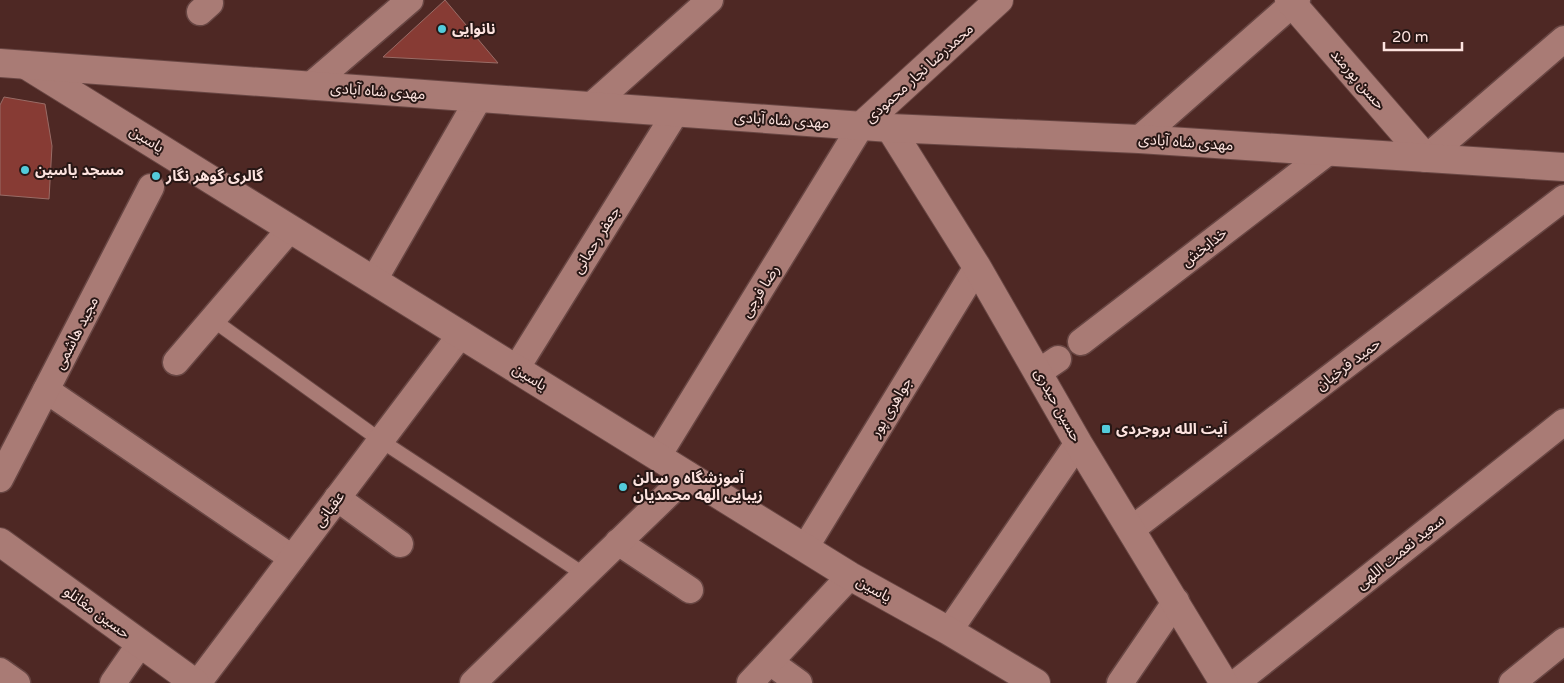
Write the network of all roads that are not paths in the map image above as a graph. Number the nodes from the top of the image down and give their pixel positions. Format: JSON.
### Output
{"nodes":[{"id":1,"x":410,"y":0,"type":"edge"},
{"id":2,"x":710,"y":0,"type":"edge"},
{"id":3,"x":999,"y":0,"type":"edge"},
{"id":4,"x":1293,"y":1,"type":"edge"},
{"id":5,"x":1564,"y":39,"type":"edge"},
{"id":6,"x":8,"y":65,"type":"edge"},
{"id":7,"x":310,"y":86,"type":"junction"},
{"id":8,"x":479,"y":98,"type":"junction"},
{"id":9,"x":592,"y":106,"type":"junction"},
{"id":10,"x":676,"y":112,"type":"junction"},
{"id":11,"x":861,"y":126,"type":"junction"},
{"id":12,"x":890,"y":128,"type":"junction"},
{"id":13,"x":1139,"y":139,"type":"junction"},
{"id":14,"x":1328,"y":152,"type":"junction"},
{"id":15,"x":1426,"y":158,"type":"junction"},
{"id":16,"x":1564,"y":167,"type":"edge"},
{"id":17,"x":151,"y":187,"type":"dead end"},
{"id":18,"x":1564,"y":198,"type":"edge"},
{"id":19,"x":290,"y":229,"type":"junction"},
{"id":20,"x":977,"y":267,"type":"junction"},
{"id":21,"x":374,"y":280,"type":"junction"},
{"id":22,"x":213,"y":320,"type":"junction"},
{"id":23,"x":461,"y":334,"type":"junction"},
{"id":24,"x":1081,"y":342,"type":"dead end"},
{"id":25,"x":176,"y":362,"type":"dead end"},
{"id":26,"x":516,"y":368,"type":"junction"},
{"id":27,"x":46,"y":390,"type":"junction"},
{"id":28,"x":1564,"y":422,"type":"edge"},
{"id":29,"x":380,"y":440,"type":"junction"},
{"id":30,"x":1078,"y":443,"type":"junction"},
{"id":31,"x":658,"y":456,"type":"junction"},
{"id":32,"x":688,"y":475,"type":"junction"},
{"id":33,"x":0,"y":479,"type":"edge"},
{"id":34,"x":337,"y":498,"type":"junction"},
{"id":35,"x":1132,"y":530,"type":"junction"},
{"id":36,"x":0,"y":542,"type":"edge"},
{"id":37,"x":618,"y":542,"type":"junction"},
{"id":38,"x":400,"y":544,"type":"dead end"},
{"id":39,"x":805,"y":548,"type":"junction"},
{"id":40,"x":292,"y":558,"type":"junction"},
{"id":41,"x":585,"y":574,"type":"junction"},
{"id":42,"x":850,"y":576,"type":"junction"},
{"id":43,"x":690,"y":590,"type":"dead end"},
{"id":44,"x":1176,"y":601,"type":"junction"},
{"id":45,"x":950,"y":631,"type":"junction"},
{"id":46,"x":1564,"y":641,"type":"edge"},
{"id":47,"x":140,"y":644,"type":"junction"},
{"id":48,"x":770,"y":662,"type":"junction"},
{"id":49,"x":0,"y":671,"type":"edge"},
{"id":50,"x":16,"y":683,"type":"edge"},
{"id":51,"x":113,"y":683,"type":"edge"},
{"id":52,"x":196,"y":683,"type":"edge"},
{"id":53,"x":473,"y":683,"type":"edge"},
{"id":54,"x":750,"y":683,"type":"edge"},
{"id":55,"x":799,"y":683,"type":"edge"},
{"id":56,"x":1036,"y":683,"type":"edge"},
{"id":57,"x":1120,"y":683,"type":"edge"},
{"id":58,"x":1224,"y":683,"type":"edge"},
{"id":59,"x":1236,"y":683,"type":"edge"},
{"id":60,"x":1512,"y":683,"type":"edge"}],
"edges":[{"from":1,"to":7,"type":"street"},
{"from":2,"to":9,"type":"street"},
{"from":3,"to":11,"type":"street","name":"محمدرضا نجار محمودی"},
{"from":4,"to":13,"type":"street"},
{"from":4,"to":15,"type":"street","name":"حسن پورمند"},
{"from":5,"to":15,"type":"street"},
{"from":6,"to":7,"type":"street","name":"مهدی شاه آبادی"},
{"from":6,"to":19,"type":"street","name":"یاسین"},
{"from":7,"to":8,"type":"street","name":"مهدی شاه آبادی"},
{"from":8,"to":9,"type":"street","name":"مهدی شاه آبادی"},
{"from":8,"to":21,"type":"street"},
{"from":9,"to":10,"type":"street","name":"مهدی شاه آبادی"},
{"from":10,"to":11,"type":"street","name":"مهدی شاه آبادی"},
{"from":10,"to":26,"type":"street","name":"جعفر رحمانی"},
{"from":11,"to":12,"type":"street","name":"مهدی شاه آبادی"},
{"from":11,"to":31,"type":"street","name":"رضا فرجی"},
{"from":12,"to":13,"type":"street","name":"مهدی شاه آبادی"},
{"from":12,"to":20,"type":"street","name":"حسین حیدری"},
{"from":13,"to":14,"type":"street","name":"مهدی شاه آبادی"},
{"from":14,"to":15,"type":"street","name":"مهدی شاه آبادی"},
{"from":14,"to":24,"type":"street","name":"خدابخش"},
{"from":15,"to":16,"type":"street","name":"مهدی شاه آبادی"},
{"from":17,"to":27,"type":"street","name":"مجید هاشمی"},
{"from":18,"to":35,"type":"street","name":"حمید فرخیان"},
{"from":19,"to":21,"type":"street","name":"یاسین"},
{"from":19,"to":22,"type":"street"},
{"from":20,"to":30,"type":"street","name":"حسین حیدری"},
{"from":20,"to":39,"type":"street","name":"جواهری پور"},
{"from":21,"to":23,"type":"street","name":"یاسین"},
{"from":22,"to":25,"type":"street"},
{"from":22,"to":29,"type":"lane"},
{"from":23,"to":26,"type":"street","name":"یاسین"},
{"from":23,"to":29,"type":"street","name":"عقیانی"},
{"from":26,"to":31,"type":"street","name":"یاسین"},
{"from":27,"to":33,"type":"street","name":"مجید هاشمی"},
{"from":27,"to":40,"type":"street"},
{"from":28,"to":59,"type":"street","name":"سعید نعمت اللهی"},
{"from":29,"to":34,"type":"street","name":"عقیانی"},
{"from":29,"to":41,"type":"lane"},
{"from":30,"to":35,"type":"street","name":"حسین حیدری"},
{"from":30,"to":45,"type":"street"},
{"from":31,"to":32,"type":"street","name":"یاسین"},
{"from":32,"to":37,"type":"street"},
{"from":32,"to":39,"type":"street","name":"یاسین"},
{"from":34,"to":38,"type":"street"},
{"from":34,"to":40,"type":"street","name":"عقیانی"},
{"from":35,"to":44,"type":"street","name":"حسین حیدری"},
{"from":36,"to":47,"type":"street","name":"حسین مغانلو"},
{"from":37,"to":41,"type":"street"},
{"from":37,"to":43,"type":"street"},
{"from":39,"to":42,"type":"street","name":"یاسین"},
{"from":40,"to":52,"type":"street","name":"عقیانی"},
{"from":41,"to":53,"type":"street"},
{"from":42,"to":45,"type":"street","name":"یاسین"},
{"from":42,"to":48,"type":"street"},
{"from":44,"to":57,"type":"street"},
{"from":44,"to":58,"type":"street","name":"حسین حیدری"},
{"from":45,"to":56,"type":"street","name":"یاسین"},
{"from":46,"to":60,"type":"street"},
{"from":47,"to":51,"type":"street"},
{"from":47,"to":52,"type":"street","name":"حسین مغانلو"},
{"from":48,"to":54,"type":"street"},
{"from":48,"to":55,"type":"street"},
{"from":49,"to":50,"type":"street"}]}
